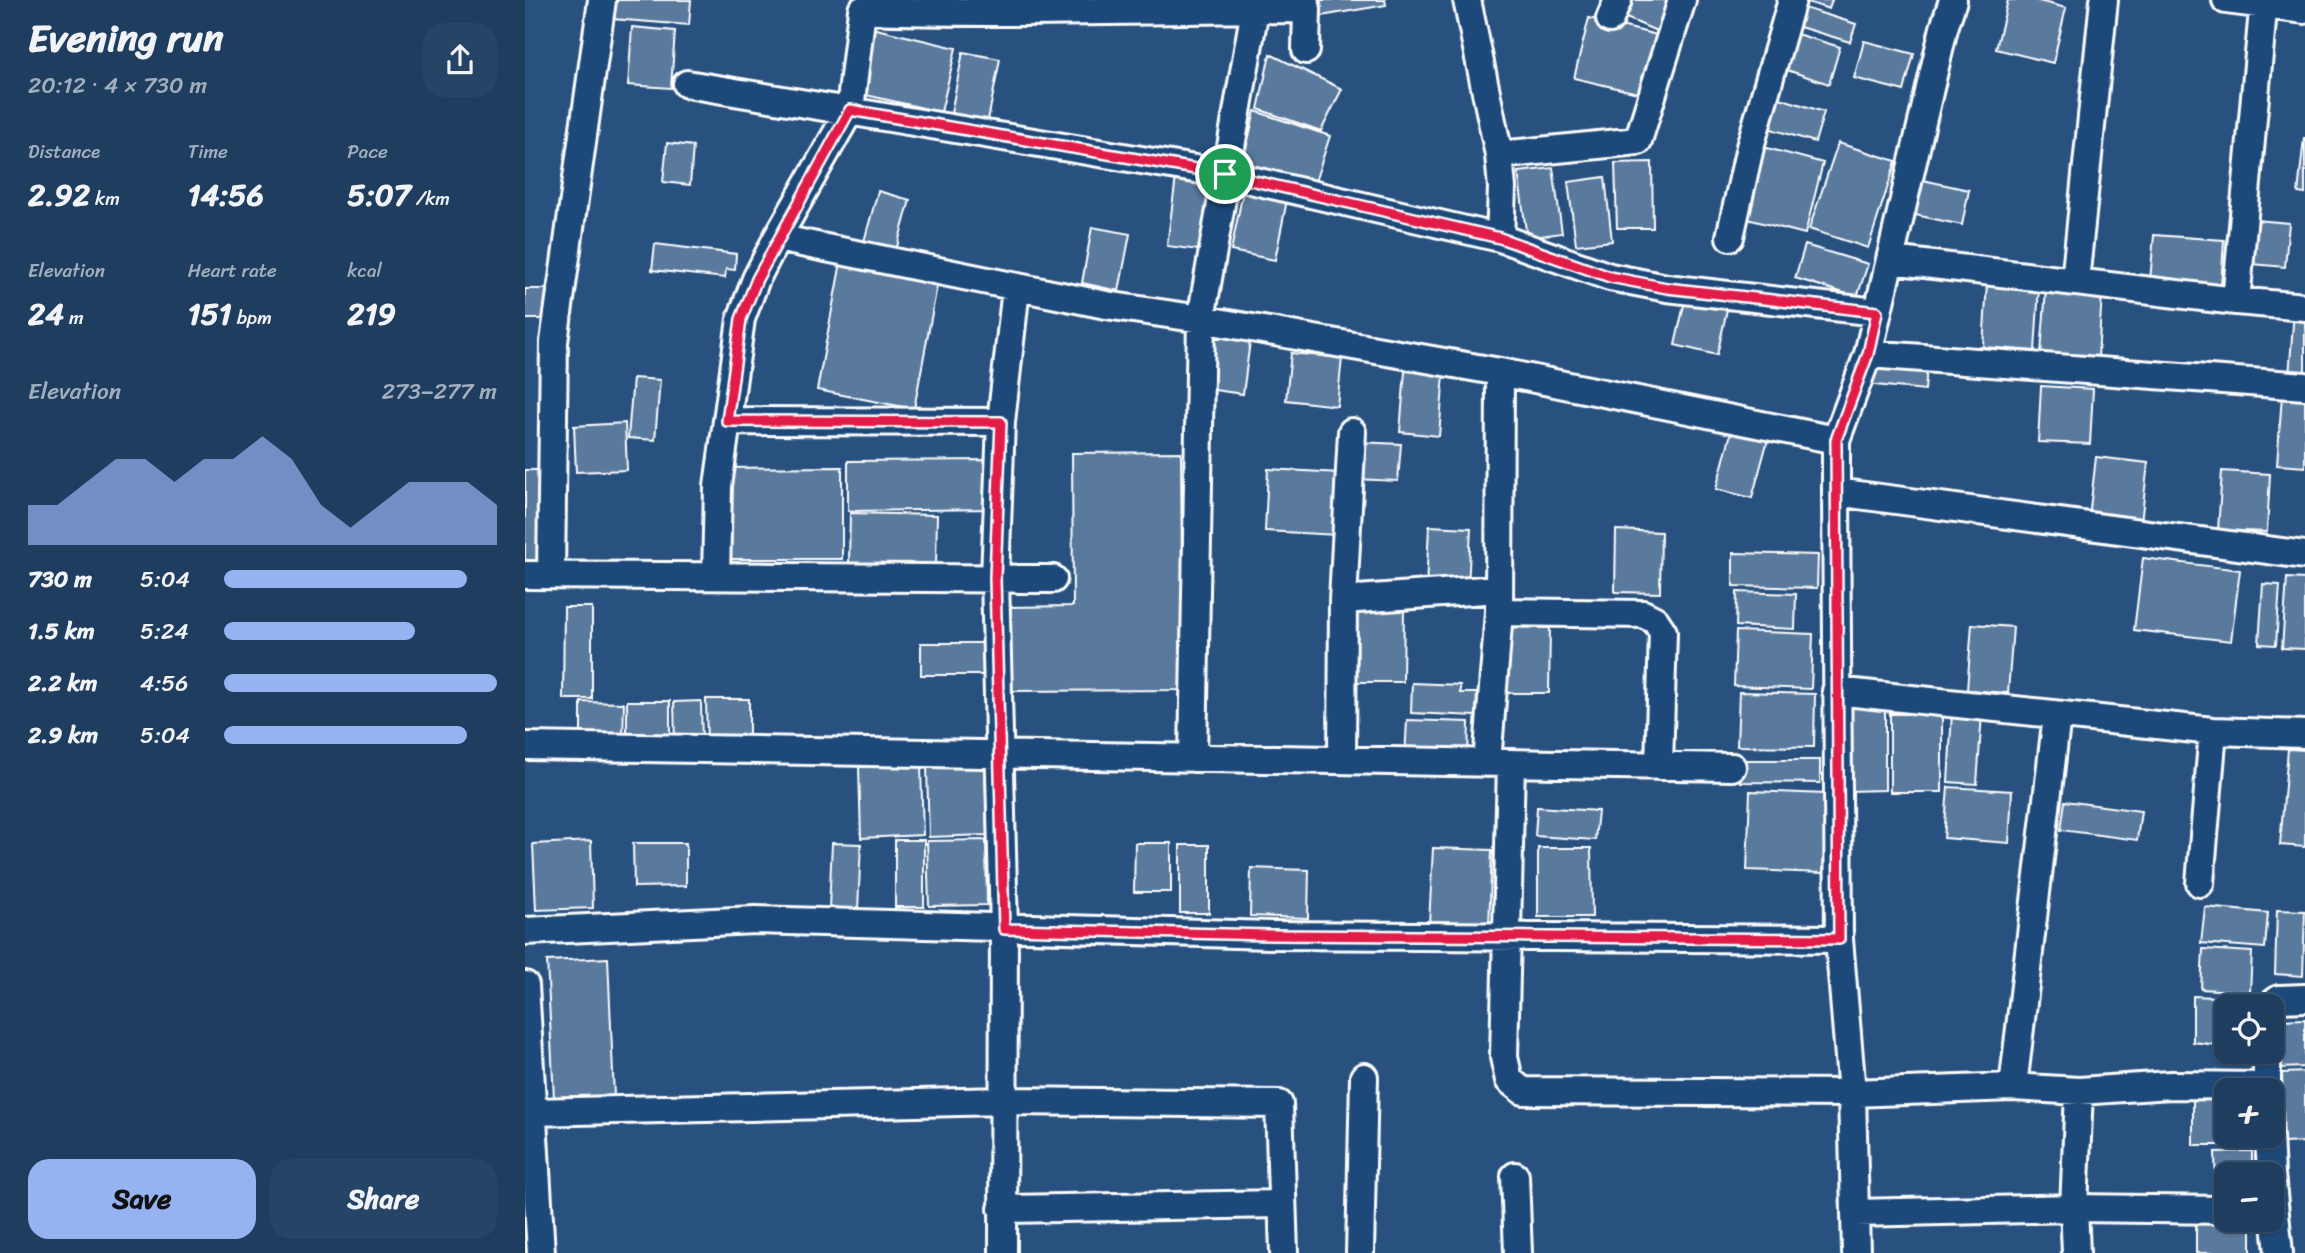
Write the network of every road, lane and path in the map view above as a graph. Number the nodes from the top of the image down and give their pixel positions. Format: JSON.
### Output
{"nodes":[{"id":1,"x":602,"y":0,"type":"edge"},
{"id":2,"x":1467,"y":0,"type":"edge"},
{"id":3,"x":1682,"y":0,"type":"edge"},
{"id":4,"x":1792,"y":0,"type":"edge"},
{"id":5,"x":1953,"y":0,"type":"edge"},
{"id":6,"x":2104,"y":0,"type":"edge"},
{"id":7,"x":2226,"y":0,"type":"edge"},
{"id":8,"x":2264,"y":2,"type":"edge"},
{"id":9,"x":1170,"y":4,"type":"edge"},
{"id":10,"x":862,"y":5,"type":"edge"},
{"id":11,"x":1062,"y":5,"type":"edge"},
{"id":12,"x":1306,"y":5,"type":"edge"},
{"id":13,"x":953,"y":7,"type":"edge"},
{"id":14,"x":1255,"y":9,"type":"junction"},
{"id":15,"x":2305,"y":10,"type":"edge"},
{"id":16,"x":1306,"y":50,"type":"dead end"},
{"id":17,"x":687,"y":84,"type":"dead end"},
{"id":18,"x":850,"y":110,"type":"junction"},
{"id":19,"x":1499,"y":155,"type":"junction"},
{"id":20,"x":1225,"y":174,"type":"junction"},
{"id":21,"x":1730,"y":237,"type":"dead end"},
{"id":22,"x":777,"y":238,"type":"junction"},
{"id":23,"x":1500,"y":238,"type":"junction"},
{"id":24,"x":1891,"y":260,"type":"junction"},
{"id":25,"x":2075,"y":282,"type":"junction"},
{"id":26,"x":1016,"y":288,"type":"junction"},
{"id":27,"x":2236,"y":301,"type":"junction"},
{"id":28,"x":2305,"y":307,"type":"edge"},
{"id":29,"x":1877,"y":312,"type":"junction"},
{"id":30,"x":1201,"y":319,"type":"junction"},
{"id":31,"x":1868,"y":354,"type":"junction"},
{"id":32,"x":1500,"y":372,"type":"junction"},
{"id":33,"x":2305,"y":386,"type":"edge"},
{"id":34,"x":727,"y":421,"type":"junction"},
{"id":35,"x":1001,"y":422,"type":"junction"},
{"id":36,"x":1352,"y":432,"type":"dead end"},
{"id":37,"x":1836,"y":440,"type":"junction"},
{"id":38,"x":1836,"y":492,"type":"junction"},
{"id":39,"x":2305,"y":555,"type":"edge"},
{"id":40,"x":525,"y":575,"type":"edge"},
{"id":41,"x":551,"y":575,"type":"junction"},
{"id":42,"x":716,"y":576,"type":"junction"},
{"id":43,"x":995,"y":578,"type":"junction"},
{"id":44,"x":1053,"y":579,"type":"dead end"},
{"id":45,"x":1343,"y":600,"type":"junction"},
{"id":46,"x":1499,"y":601,"type":"junction"},
{"id":47,"x":1836,"y":691,"type":"junction"},
{"id":48,"x":2057,"y":715,"type":"junction"},
{"id":49,"x":2213,"y":731,"type":"junction"},
{"id":50,"x":2305,"y":734,"type":"edge"},
{"id":51,"x":525,"y":746,"type":"edge"},
{"id":52,"x":1000,"y":754,"type":"junction"},
{"id":53,"x":1193,"y":758,"type":"junction"},
{"id":54,"x":1342,"y":760,"type":"junction"},
{"id":55,"x":1499,"y":763,"type":"junction"},
{"id":56,"x":1659,"y":766,"type":"junction"},
{"id":57,"x":1732,"y":767,"type":"dead end"},
{"id":58,"x":2200,"y":883,"type":"dead end"},
{"id":59,"x":1004,"y":929,"type":"junction"},
{"id":60,"x":525,"y":931,"type":"edge"},
{"id":61,"x":1509,"y":937,"type":"junction"},
{"id":62,"x":1839,"y":939,"type":"junction"},
{"id":63,"x":525,"y":985,"type":"edge"},
{"id":64,"x":2305,"y":998,"type":"edge"},
{"id":65,"x":2284,"y":999,"type":"edge"},
{"id":66,"x":1364,"y":1077,"type":"dead end"},
{"id":67,"x":2214,"y":1086,"type":"edge"},
{"id":68,"x":2013,"y":1087,"type":"junction"},
{"id":69,"x":2079,"y":1091,"type":"junction"},
{"id":70,"x":1852,"y":1094,"type":"junction"},
{"id":71,"x":1004,"y":1101,"type":"junction"},
{"id":72,"x":532,"y":1112,"type":"junction"},
{"id":73,"x":530,"y":1157,"type":"edge"},
{"id":74,"x":1515,"y":1176,"type":"dead end"},
{"id":75,"x":1282,"y":1204,"type":"junction"},
{"id":76,"x":2074,"y":1208,"type":"junction"},
{"id":77,"x":1002,"y":1209,"type":"junction"},
{"id":78,"x":2214,"y":1210,"type":"edge"},
{"id":79,"x":1855,"y":1213,"type":"junction"},
{"id":80,"x":2276,"y":1232,"type":"edge"},
{"id":81,"x":541,"y":1253,"type":"edge"},
{"id":82,"x":1003,"y":1253,"type":"edge"},
{"id":83,"x":1284,"y":1253,"type":"edge"},
{"id":84,"x":1360,"y":1253,"type":"edge"},
{"id":85,"x":1518,"y":1253,"type":"edge"},
{"id":86,"x":1856,"y":1253,"type":"edge"},
{"id":87,"x":2076,"y":1253,"type":"edge"},
{"id":88,"x":2279,"y":1253,"type":"edge"}],
"edges":[{"from":1,"to":41,"type":"street"},
{"from":2,"to":19,"type":"street"},
{"from":3,"to":19,"type":"street"},
{"from":4,"to":21,"type":"street"},
{"from":5,"to":24,"type":"street"},
{"from":6,"to":25,"type":"street"},
{"from":7,"to":8,"type":"street"},
{"from":8,"to":15,"type":"street"},
{"from":8,"to":27,"type":"street"},
{"from":9,"to":11,"type":"street"},
{"from":9,"to":14,"type":"street"},
{"from":10,"to":13,"type":"street"},
{"from":10,"to":18,"type":"street"},
{"from":11,"to":13,"type":"street"},
{"from":12,"to":14,"type":"street"},
{"from":12,"to":16,"type":"street"},
{"from":14,"to":20,"type":"street"},
{"from":17,"to":18,"type":"street"},
{"from":18,"to":20,"type":"street"},
{"from":18,"to":22,"type":"street"},
{"from":19,"to":23,"type":"street"},
{"from":20,"to":23,"type":"street"},
{"from":20,"to":30,"type":"street"},
{"from":22,"to":26,"type":"street"},
{"from":22,"to":34,"type":"street"},
{"from":23,"to":29,"type":"street"},
{"from":24,"to":25,"type":"street"},
{"from":24,"to":29,"type":"street"},
{"from":25,"to":27,"type":"street"},
{"from":26,"to":30,"type":"street"},
{"from":26,"to":35,"type":"street"},
{"from":27,"to":28,"type":"street"},
{"from":29,"to":31,"type":"street"},
{"from":30,"to":32,"type":"street"},
{"from":30,"to":53,"type":"street"},
{"from":31,"to":33,"type":"street"},
{"from":31,"to":37,"type":"street"},
{"from":32,"to":37,"type":"street"},
{"from":32,"to":46,"type":"street"},
{"from":34,"to":35,"type":"street"},
{"from":34,"to":42,"type":"street"},
{"from":35,"to":43,"type":"street"},
{"from":36,"to":45,"type":"street"},
{"from":37,"to":38,"type":"street"},
{"from":38,"to":39,"type":"street"},
{"from":38,"to":47,"type":"street"},
{"from":40,"to":41,"type":"street"},
{"from":41,"to":42,"type":"street"},
{"from":42,"to":43,"type":"street"},
{"from":43,"to":44,"type":"street"},
{"from":43,"to":52,"type":"street"},
{"from":45,"to":46,"type":"street"},
{"from":45,"to":54,"type":"street"},
{"from":46,"to":55,"type":"street"},
{"from":46,"to":56,"type":"street"},
{"from":47,"to":48,"type":"street"},
{"from":47,"to":62,"type":"street"},
{"from":48,"to":49,"type":"street"},
{"from":48,"to":68,"type":"street"},
{"from":49,"to":50,"type":"street"},
{"from":49,"to":58,"type":"street"},
{"from":51,"to":52,"type":"street"},
{"from":52,"to":53,"type":"street"},
{"from":52,"to":59,"type":"street"},
{"from":53,"to":54,"type":"street"},
{"from":54,"to":55,"type":"street"},
{"from":55,"to":56,"type":"street"},
{"from":55,"to":61,"type":"street"},
{"from":56,"to":57,"type":"street"},
{"from":59,"to":60,"type":"street"},
{"from":59,"to":61,"type":"street"},
{"from":59,"to":71,"type":"street"},
{"from":61,"to":62,"type":"street"},
{"from":61,"to":70,"type":"street"},
{"from":62,"to":70,"type":"street"},
{"from":63,"to":72,"type":"street"},
{"from":64,"to":65,"type":"street"},
{"from":66,"to":84,"type":"street"},
{"from":67,"to":69,"type":"street"},
{"from":68,"to":69,"type":"street"},
{"from":68,"to":70,"type":"street"},
{"from":69,"to":76,"type":"street"},
{"from":70,"to":79,"type":"street"},
{"from":71,"to":72,"type":"street"},
{"from":71,"to":75,"type":"street"},
{"from":71,"to":77,"type":"street"},
{"from":72,"to":73,"type":"street"},
{"from":73,"to":81,"type":"street"},
{"from":74,"to":85,"type":"street"},
{"from":75,"to":77,"type":"street"},
{"from":75,"to":83,"type":"street"},
{"from":76,"to":78,"type":"street"},
{"from":76,"to":79,"type":"street"},
{"from":76,"to":87,"type":"street"},
{"from":77,"to":82,"type":"street"},
{"from":79,"to":86,"type":"street"},
{"from":80,"to":88,"type":"street"}]}
